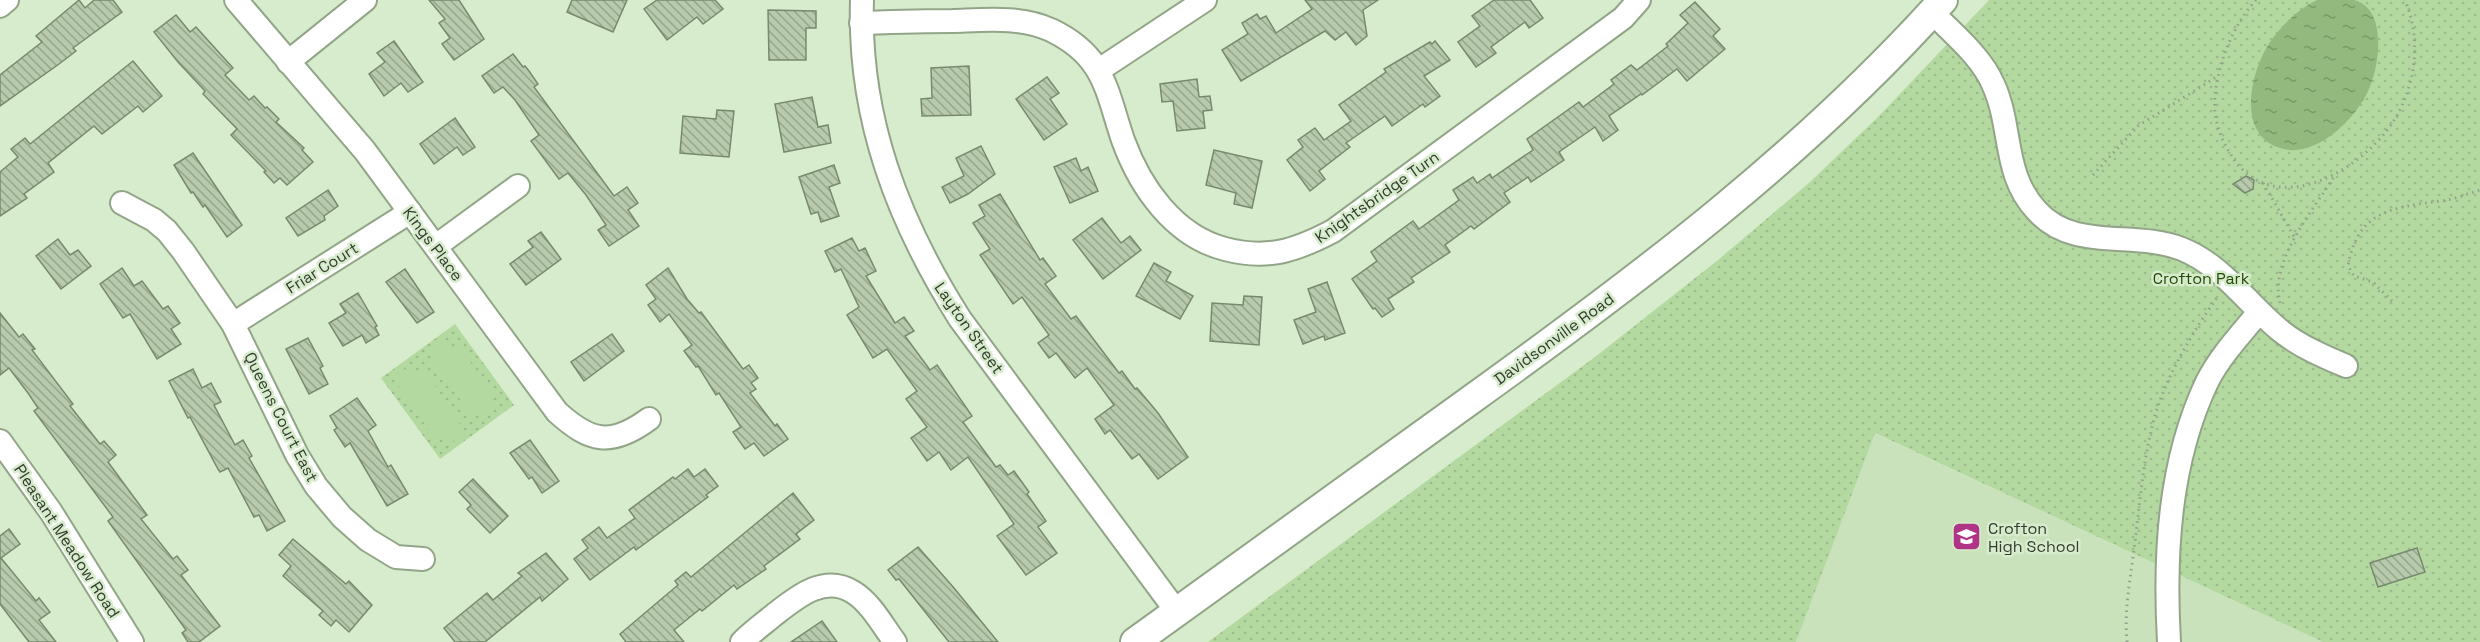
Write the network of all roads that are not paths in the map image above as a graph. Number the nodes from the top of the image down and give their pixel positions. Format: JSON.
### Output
{"nodes":[{"id":1,"x":8,"y":0,"type":"edge"},
{"id":2,"x":236,"y":0,"type":"edge"},
{"id":3,"x":365,"y":0,"type":"edge"},
{"id":4,"x":862,"y":0,"type":"edge"},
{"id":5,"x":1205,"y":0,"type":"edge"},
{"id":6,"x":1639,"y":0,"type":"edge"},
{"id":7,"x":0,"y":6,"type":"edge"},
{"id":8,"x":1938,"y":6,"type":"edge"},
{"id":9,"x":861,"y":23,"type":"junction"},
{"id":10,"x":288,"y":62,"type":"junction"},
{"id":11,"x":1099,"y":70,"type":"junction"},
{"id":12,"x":518,"y":186,"type":"dead end"},
{"id":13,"x":122,"y":203,"type":"dead end"},
{"id":14,"x":410,"y":213,"type":"junction"},
{"id":15,"x":436,"y":246,"type":"junction"},
{"id":16,"x":2259,"y":312,"type":"junction"},
{"id":17,"x":233,"y":324,"type":"junction"},
{"id":18,"x":2346,"y":366,"type":"dead end"},
{"id":19,"x":649,"y":419,"type":"dead end"},
{"id":20,"x":0,"y":441,"type":"edge"},
{"id":21,"x":423,"y":559,"type":"dead end"},
{"id":22,"x":1177,"y":612,"type":"junction"},
{"id":23,"x":132,"y":642,"type":"edge"},
{"id":24,"x":742,"y":642,"type":"edge"},
{"id":25,"x":895,"y":642,"type":"edge"},
{"id":26,"x":1136,"y":642,"type":"edge"},
{"id":27,"x":2169,"y":642,"type":"edge"}],
"edges":[{"from":1,"to":7,"type":"street"},
{"from":2,"to":10,"type":"street","name":"Kings Place"},
{"from":3,"to":10,"type":"street"},
{"from":4,"to":9,"type":"street","name":"Layton Street"},
{"from":5,"to":11,"type":"street"},
{"from":6,"to":11,"type":"street","name":"Knightsbridge Turn"},
{"from":8,"to":16,"type":"street"},
{"from":8,"to":22,"type":"main road","name":"Davidsonville Road"},
{"from":9,"to":11,"type":"street","name":"Knightsbridge Turn"},
{"from":9,"to":22,"type":"street","name":"Layton Street"},
{"from":10,"to":14,"type":"street","name":"Kings Place"},
{"from":12,"to":15,"type":"street"},
{"from":13,"to":17,"type":"street","name":"Queens Court East"},
{"from":14,"to":15,"type":"street","name":"Kings Place"},
{"from":14,"to":17,"type":"street","name":"Friar Court"},
{"from":15,"to":19,"type":"street","name":"Kings Place"},
{"from":16,"to":18,"type":"street"},
{"from":16,"to":27,"type":"street"},
{"from":17,"to":21,"type":"street","name":"Queens Court East"},
{"from":20,"to":23,"type":"street","name":"Pleasant Meadow Road"},
{"from":22,"to":26,"type":"main road","name":"Davidsonville Road"},
{"from":24,"to":25,"type":"street"}]}
